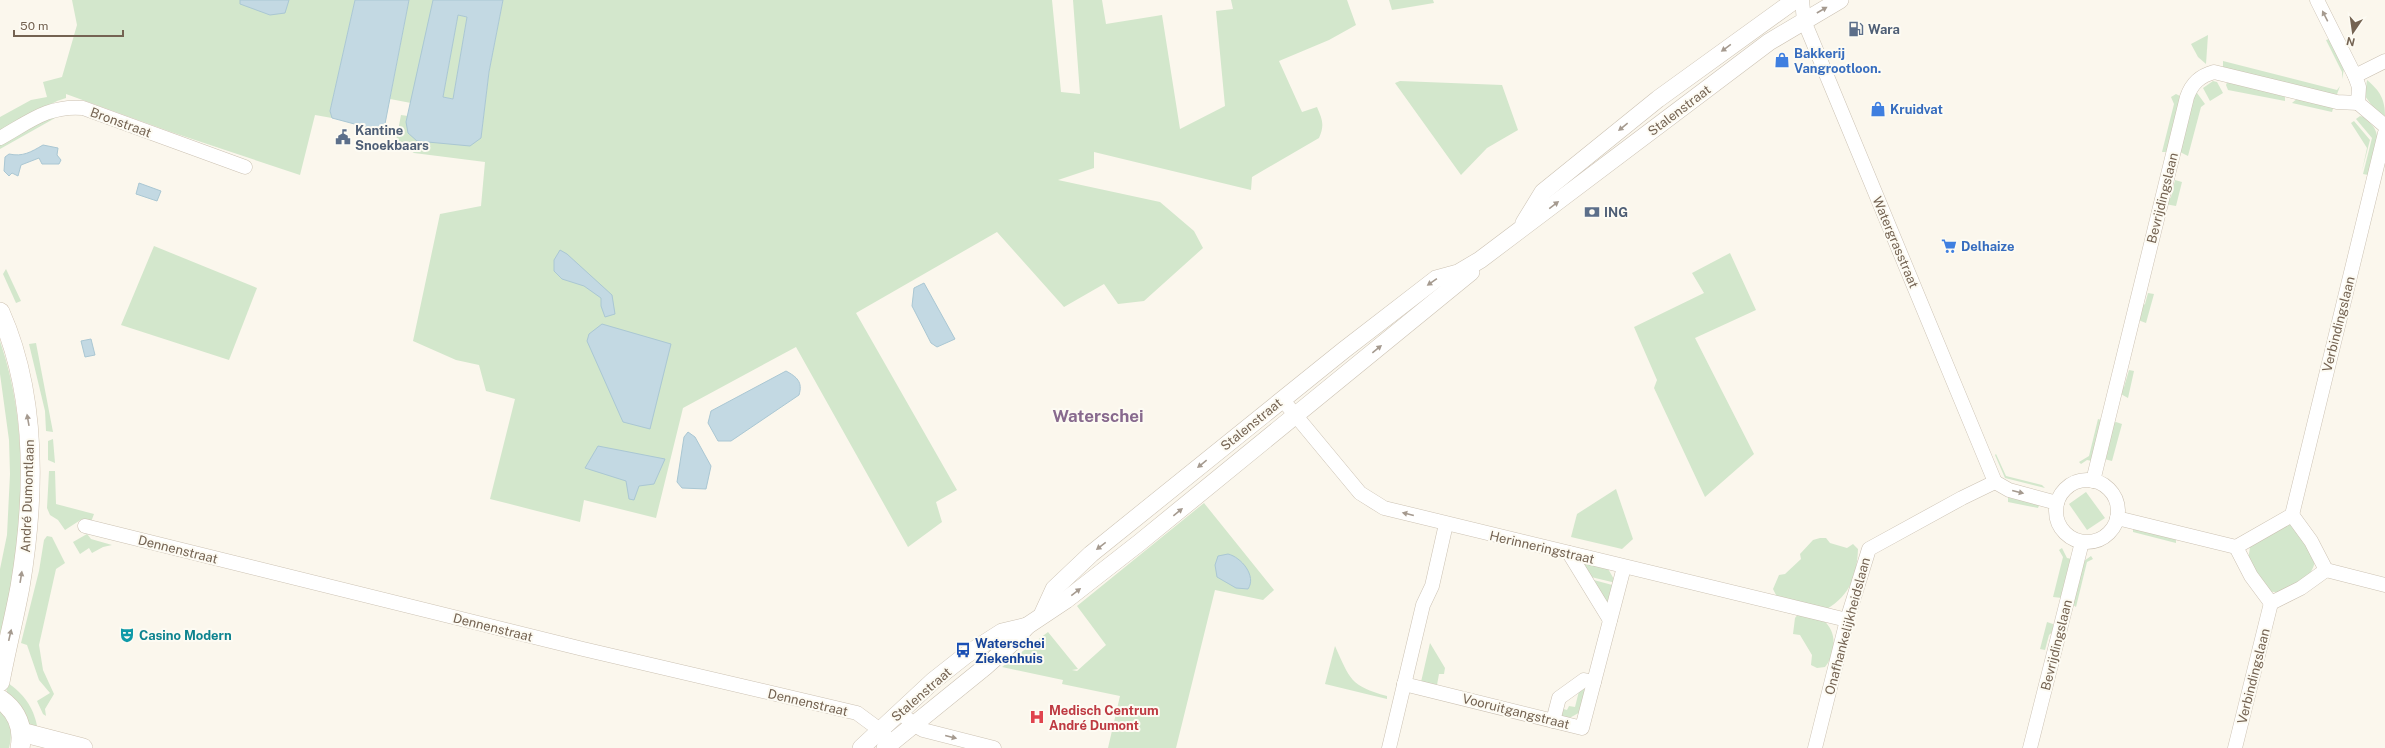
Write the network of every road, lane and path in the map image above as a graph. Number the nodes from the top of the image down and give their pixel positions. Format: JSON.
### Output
{"nodes":[{"id":1,"x":1795,"y":0,"type":"edge"},
{"id":2,"x":1802,"y":0,"type":"edge"},
{"id":3,"x":1840,"y":0,"type":"edge"},
{"id":4,"x":2317,"y":0,"type":"edge"},
{"id":5,"x":1804,"y":20,"type":"junction"},
{"id":6,"x":2385,"y":61,"type":"edge"},
{"id":7,"x":2355,"y":76,"type":"junction"},
{"id":8,"x":1658,"y":99,"type":"junction"},
{"id":9,"x":2358,"y":103,"type":"junction"},
{"id":10,"x":1671,"y":116,"type":"junction"},
{"id":11,"x":2385,"y":126,"type":"edge"},
{"id":12,"x":2385,"y":133,"type":"edge"},
{"id":13,"x":0,"y":138,"type":"edge"},
{"id":14,"x":245,"y":167,"type":"dead end"},
{"id":15,"x":1522,"y":226,"type":"junction"},
{"id":16,"x":1480,"y":260,"type":"junction"},
{"id":17,"x":0,"y":312,"type":"edge"},
{"id":18,"x":1344,"y":350,"type":"junction"},
{"id":19,"x":1357,"y":365,"type":"junction"},
{"id":20,"x":1282,"y":399,"type":"junction"},
{"id":21,"x":1297,"y":416,"type":"junction"},
{"id":22,"x":2093,"y":481,"type":"junction"},
{"id":23,"x":1995,"y":482,"type":"junction"},
{"id":24,"x":2057,"y":502,"type":"junction"},
{"id":25,"x":2292,"y":515,"type":"junction"},
{"id":26,"x":2117,"y":518,"type":"junction"},
{"id":27,"x":1446,"y":524,"type":"junction"},
{"id":28,"x":85,"y":526,"type":"dead end"},
{"id":29,"x":2082,"y":542,"type":"junction"},
{"id":30,"x":2236,"y":547,"type":"junction"},
{"id":31,"x":1569,"y":553,"type":"junction"},
{"id":32,"x":1624,"y":567,"type":"junction"},
{"id":33,"x":2326,"y":570,"type":"junction"},
{"id":34,"x":2385,"y":585,"type":"edge"},
{"id":35,"x":2271,"y":604,"type":"junction"},
{"id":36,"x":1043,"y":613,"type":"junction"},
{"id":37,"x":1610,"y":620,"type":"junction"},
{"id":38,"x":1847,"y":620,"type":"junction"},
{"id":39,"x":1027,"y":626,"type":"junction"},
{"id":40,"x":0,"y":682,"type":"edge"},
{"id":41,"x":1594,"y":682,"type":"junction"},
{"id":42,"x":1404,"y":684,"type":"junction"},
{"id":43,"x":0,"y":699,"type":"edge"},
{"id":44,"x":900,"y":712,"type":"junction"},
{"id":45,"x":1553,"y":721,"type":"junction"},
{"id":46,"x":914,"y":725,"type":"junction"},
{"id":47,"x":880,"y":730,"type":"junction"},
{"id":48,"x":21,"y":740,"type":"edge"},
{"id":49,"x":888,"y":746,"type":"edge"},
{"id":50,"x":83,"y":748,"type":"edge"},
{"id":51,"x":861,"y":748,"type":"edge"},
{"id":52,"x":994,"y":748,"type":"edge"},
{"id":53,"x":1388,"y":748,"type":"edge"},
{"id":54,"x":1815,"y":748,"type":"edge"},
{"id":55,"x":2030,"y":748,"type":"edge"},
{"id":56,"x":2235,"y":748,"type":"edge"}],
"edges":[{"from":1,"to":8,"type":"street","name":"Stalenstraat","one_way":true},
{"from":2,"to":5,"type":"street","name":"Watergrasstraat"},
{"from":5,"to":3,"type":"street","name":"Stalenstraat","one_way":true},
{"from":7,"to":4,"type":"street","one_way":true},
{"from":5,"to":10,"type":"street","name":"Stalenstraat"},
{"from":5,"to":23,"type":"street","name":"Watergrasstraat"},
{"from":6,"to":7,"type":"street"},
{"from":7,"to":9,"type":"street"},
{"from":8,"to":10,"type":"street"},
{"from":8,"to":15,"type":"street","name":"Stalenstraat","one_way":true},
{"from":9,"to":11,"type":"street"},
{"from":9,"to":22,"type":"street","name":"Bevrijdingslaan"},
{"from":15,"to":10,"type":"street","name":"Stalenstraat","one_way":true},
{"from":12,"to":25,"type":"street","name":"Verbindingslaan"},
{"from":13,"to":14,"type":"street","name":"Bronstraat"},
{"from":15,"to":16,"type":"street","name":"Stalenstraat"},
{"from":16,"to":18,"type":"street","name":"Stalenstraat","one_way":true},
{"from":19,"to":16,"type":"street","name":"Stalenstraat","one_way":true},
{"from":40,"to":17,"type":"main road","name":"André Dumontlaan","one_way":true},
{"from":18,"to":19,"type":"street"},
{"from":18,"to":20,"type":"street","name":"Stalenstraat"},
{"from":19,"to":21,"type":"street","name":"Stalenstraat"},
{"from":20,"to":21,"type":"street","name":"Herinneringstraat"},
{"from":20,"to":36,"type":"street","name":"Stalenstraat","one_way":true},
{"from":27,"to":21,"type":"street","name":"Herinneringstraat","one_way":true},
{"from":36,"to":21,"type":"street","name":"Stalenstraat","one_way":true},
{"from":22,"to":24,"type":"street"},
{"from":22,"to":26,"type":"street"},
{"from":23,"to":24,"type":"street","one_way":true},
{"from":23,"to":38,"type":"street","name":"Onafhankelijkheidslaan"},
{"from":24,"to":29,"type":"street"},
{"from":25,"to":30,"type":"street"},
{"from":25,"to":33,"type":"street"},
{"from":26,"to":29,"type":"street"},
{"from":26,"to":30,"type":"street"},
{"from":27,"to":31,"type":"street","name":"Herinneringstraat"},
{"from":27,"to":42,"type":"street"},
{"from":28,"to":47,"type":"street","name":"Dennenstraat"},
{"from":29,"to":55,"type":"street","name":"Bevrijdingslaan"},
{"from":30,"to":35,"type":"street"},
{"from":31,"to":32,"type":"street","name":"Herinneringstraat"},
{"from":31,"to":37,"type":"street"},
{"from":32,"to":37,"type":"street","name":"Vooruitgangstraat"},
{"from":32,"to":38,"type":"street","name":"Herinneringstraat"},
{"from":33,"to":34,"type":"street"},
{"from":33,"to":35,"type":"street"},
{"from":35,"to":56,"type":"street","name":"Verbindingslaan"},
{"from":36,"to":39,"type":"street","name":"Stalenstraat"},
{"from":37,"to":41,"type":"street","name":"Vooruitgangstraat"},
{"from":38,"to":54,"type":"street","name":"Onafhankelijkheidslaan"},
{"from":39,"to":44,"type":"street","name":"Stalenstraat"},
{"from":39,"to":46,"type":"street","name":"Stalenstraat"},
{"from":41,"to":45,"type":"street"},
{"from":41,"to":45,"type":"street","name":"Vooruitgangstraat"},
{"from":42,"to":45,"type":"street","name":"Vooruitgangstraat"},
{"from":42,"to":53,"type":"street"},
{"from":43,"to":48,"type":"main road"},
{"from":44,"to":46,"type":"street"},
{"from":44,"to":47,"type":"street","name":"Stalenstraat"},
{"from":46,"to":49,"type":"street","name":"Stalenstraat"},
{"from":46,"to":52,"type":"street","one_way":true},
{"from":47,"to":49,"type":"street","name":"Dennenstraat"},
{"from":47,"to":51,"type":"street","name":"Stalenstraat"},
{"from":48,"to":50,"type":"main road"}]}
